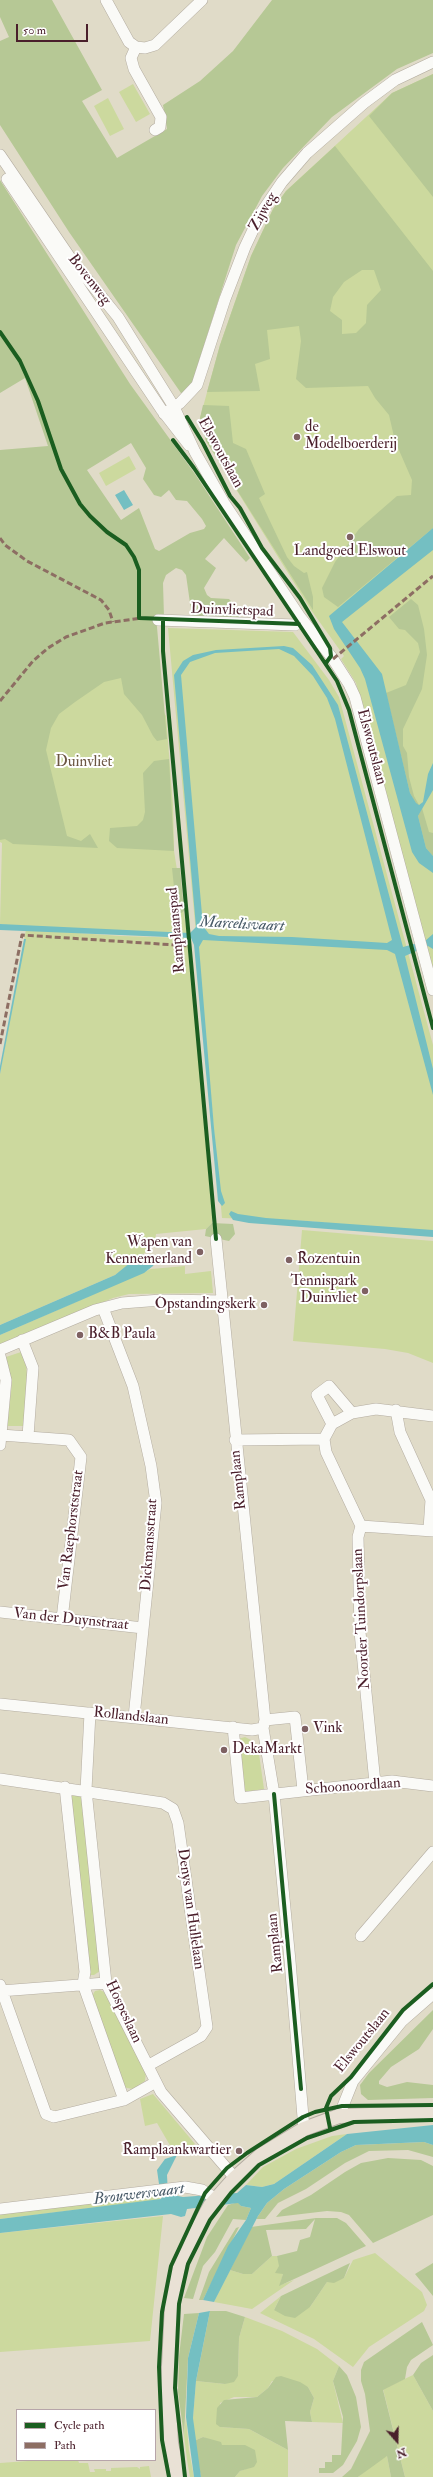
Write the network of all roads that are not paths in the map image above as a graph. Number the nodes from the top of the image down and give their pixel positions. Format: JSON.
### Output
{"nodes":[{"id":1,"x":106,"y":0,"type":"edge"},
{"id":2,"x":202,"y":0,"type":"edge"},
{"id":3,"x":136,"y":47,"type":"junction"},
{"id":4,"x":433,"y":62,"type":"edge"},
{"id":5,"x":155,"y":130,"type":"dead end"},
{"id":6,"x":0,"y":155,"type":"edge"},
{"id":7,"x":0,"y":168,"type":"edge"},
{"id":8,"x":174,"y":407,"type":"junction"},
{"id":9,"x":164,"y":414,"type":"junction"},
{"id":10,"x":195,"y":452,"type":"junction"},
{"id":11,"x":158,"y":620,"type":"dead end"},
{"id":12,"x":303,"y":621,"type":"junction"},
{"id":13,"x":433,"y":990,"type":"edge"},
{"id":14,"x":216,"y":1238,"type":"dead end"},
{"id":15,"x":223,"y":1301,"type":"junction"},
{"id":16,"x":104,"y":1308,"type":"junction"},
{"id":17,"x":22,"y":1340,"type":"junction"},
{"id":18,"x":0,"y":1350,"type":"edge"},
{"id":19,"x":0,"y":1356,"type":"edge"},
{"id":20,"x":396,"y":1410,"type":"junction"},
{"id":21,"x":352,"y":1413,"type":"junction"},
{"id":22,"x":433,"y":1416,"type":"edge"},
{"id":23,"x":332,"y":1424,"type":"junction"},
{"id":24,"x":28,"y":1436,"type":"junction"},
{"id":25,"x":324,"y":1439,"type":"junction"},
{"id":26,"x":0,"y":1440,"type":"edge"},
{"id":27,"x":235,"y":1440,"type":"junction"},
{"id":28,"x":361,"y":1526,"type":"junction"},
{"id":29,"x":431,"y":1530,"type":"edge"},
{"id":30,"x":0,"y":1612,"type":"edge"},
{"id":31,"x":62,"y":1619,"type":"junction"},
{"id":32,"x":143,"y":1628,"type":"junction"},
{"id":33,"x":0,"y":1704,"type":"edge"},
{"id":34,"x":90,"y":1713,"type":"junction"},
{"id":35,"x":134,"y":1717,"type":"junction"},
{"id":36,"x":264,"y":1724,"type":"junction"},
{"id":37,"x":233,"y":1727,"type":"junction"},
{"id":38,"x":0,"y":1779,"type":"edge"},
{"id":39,"x":374,"y":1783,"type":"junction"},
{"id":40,"x":433,"y":1786,"type":"edge"},
{"id":41,"x":65,"y":1787,"type":"junction"},
{"id":42,"x":86,"y":1790,"type":"junction"},
{"id":43,"x":303,"y":1790,"type":"junction"},
{"id":44,"x":274,"y":1794,"type":"junction"},
{"id":45,"x":433,"y":1852,"type":"edge"},
{"id":46,"x":361,"y":1936,"type":"dead end"},
{"id":47,"x":106,"y":1983,"type":"junction"},
{"id":48,"x":84,"y":1984,"type":"junction"},
{"id":49,"x":0,"y":1989,"type":"edge"},
{"id":50,"x":433,"y":1994,"type":"edge"},
{"id":51,"x":148,"y":2065,"type":"junction"},
{"id":52,"x":156,"y":2082,"type":"junction"},
{"id":53,"x":124,"y":2100,"type":"junction"},
{"id":54,"x":433,"y":2113,"type":"edge"},
{"id":55,"x":339,"y":2116,"type":"junction"},
{"id":56,"x":304,"y":2129,"type":"junction"},
{"id":57,"x":235,"y":2178,"type":"junction"},
{"id":58,"x":214,"y":2199,"type":"junction"},
{"id":59,"x":0,"y":2209,"type":"edge"},
{"id":60,"x":178,"y":2477,"type":"edge"}],
"edges":[{"from":1,"to":3,"type":"street"},
{"from":2,"to":3,"type":"street"},
{"from":3,"to":5,"type":"street"},
{"from":4,"to":8,"type":"street","name":"Zijweg"},
{"from":6,"to":8,"type":"street","name":"Bovenweg"},
{"from":7,"to":9,"type":"street","name":"Bovenweg"},
{"from":8,"to":9,"type":"street","name":"Zijweg"},
{"from":8,"to":10,"type":"street","name":"Elswoutslaan"},
{"from":9,"to":10,"type":"street","name":"Elswoutslaan"},
{"from":10,"to":12,"type":"street","name":"Elswoutslaan"},
{"from":11,"to":12,"type":"street","name":"Duinvlietspad"},
{"from":12,"to":13,"type":"street","name":"Elswoutslaan"},
{"from":14,"to":15,"type":"street","name":"Ramplaan"},
{"from":15,"to":16,"type":"street"},
{"from":15,"to":27,"type":"street","name":"Ramplaan"},
{"from":16,"to":17,"type":"street"},
{"from":16,"to":32,"type":"street","name":"Dickmansstraat"},
{"from":17,"to":18,"type":"street"},
{"from":17,"to":24,"type":"street"},
{"from":19,"to":26,"type":"street"},
{"from":20,"to":21,"type":"street"},
{"from":20,"to":22,"type":"street"},
{"from":20,"to":29,"type":"street"},
{"from":21,"to":23,"type":"street"},
{"from":21,"to":23,"type":"street"},
{"from":23,"to":25,"type":"street"},
{"from":24,"to":26,"type":"street","name":"Van Raephorststraat"},
{"from":24,"to":31,"type":"street","name":"Van Raephorststraat"},
{"from":25,"to":27,"type":"street"},
{"from":25,"to":28,"type":"street","name":"Noorder Tuindorpslaan"},
{"from":27,"to":36,"type":"street","name":"Ramplaan"},
{"from":28,"to":29,"type":"street"},
{"from":28,"to":39,"type":"street","name":"Noorder Tuindorpslaan"},
{"from":30,"to":31,"type":"street","name":"Van der Duynstraat"},
{"from":31,"to":32,"type":"street","name":"Van der Duynstraat"},
{"from":32,"to":35,"type":"street","name":"Dickmansstraat"},
{"from":33,"to":34,"type":"street","name":"Rollandslaan"},
{"from":34,"to":35,"type":"street","name":"Rollandslaan"},
{"from":34,"to":42,"type":"street","name":"Hospeslaan"},
{"from":35,"to":37,"type":"street","name":"Rollandslaan"},
{"from":36,"to":37,"type":"street","name":"Rollandslaan"},
{"from":36,"to":43,"type":"street"},
{"from":36,"to":44,"type":"street","name":"Ramplaan"},
{"from":37,"to":44,"type":"street"},
{"from":38,"to":41,"type":"street"},
{"from":39,"to":40,"type":"street","name":"Schoonoordlaan"},
{"from":39,"to":43,"type":"street","name":"Schoonoordlaan"},
{"from":41,"to":42,"type":"street"},
{"from":41,"to":48,"type":"street","name":"Hospeslaan"},
{"from":42,"to":47,"type":"street","name":"Hospeslaan"},
{"from":42,"to":51,"type":"street","name":"Denys van Hullelaan"},
{"from":43,"to":44,"type":"street","name":"Schoonoordlaan"},
{"from":44,"to":56,"type":"street","name":"Ramplaan"},
{"from":45,"to":46,"type":"street"},
{"from":47,"to":48,"type":"street"},
{"from":47,"to":51,"type":"street","name":"Hospeslaan"},
{"from":48,"to":49,"type":"street"},
{"from":48,"to":53,"type":"street","name":"Hospeslaan"},
{"from":49,"to":53,"type":"street"},
{"from":50,"to":55,"type":"street","name":"Elswoutslaan"},
{"from":51,"to":52,"type":"street","name":"Hospeslaan"},
{"from":52,"to":53,"type":"street"},
{"from":52,"to":57,"type":"street","name":"Hospeslaan"},
{"from":54,"to":55,"type":"main road"},
{"from":55,"to":56,"type":"main road"},
{"from":56,"to":57,"type":"main road"},
{"from":57,"to":58,"type":"main road"},
{"from":58,"to":59,"type":"street"},
{"from":58,"to":60,"type":"main road"}]}
